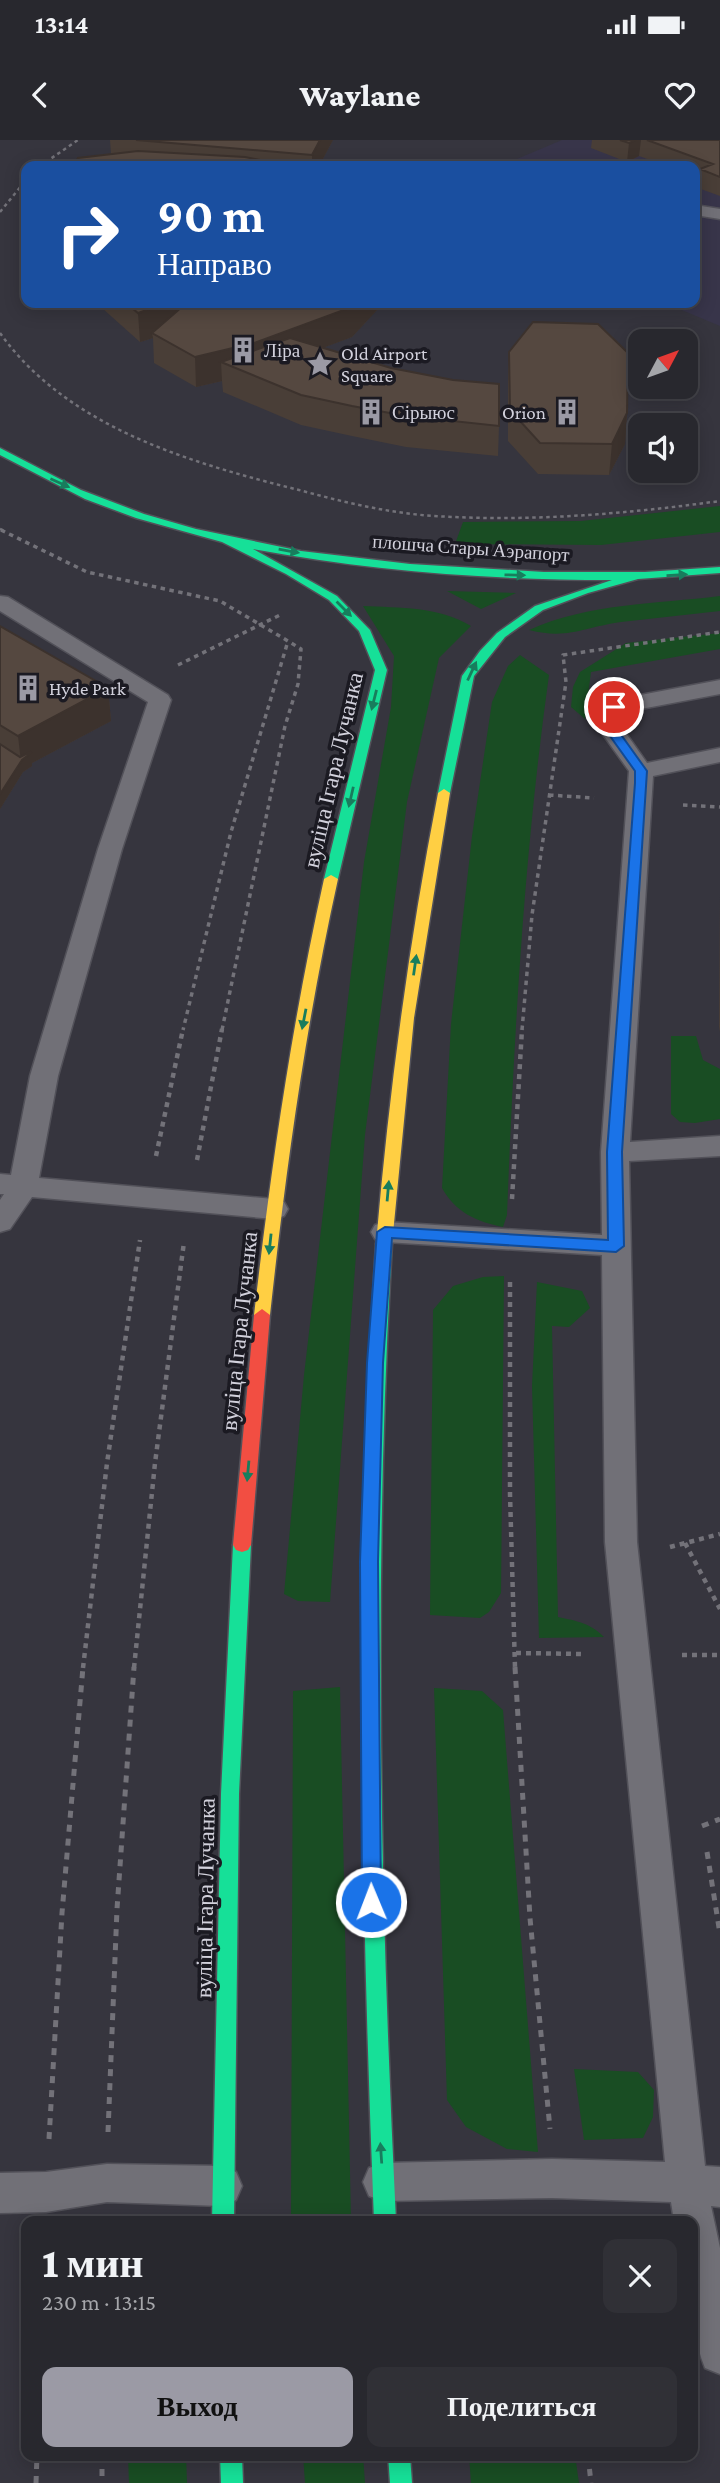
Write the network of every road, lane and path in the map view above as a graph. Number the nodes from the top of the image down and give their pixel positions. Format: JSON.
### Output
{"nodes":[{"id":1,"x":78,"y":140,"type":"edge"},
{"id":2,"x":47,"y":161,"type":"edge"},
{"id":3,"x":21,"y":185,"type":"edge"},
{"id":4,"x":700,"y":211,"type":"edge"},
{"id":5,"x":0,"y":212,"type":"edge"},
{"id":6,"x":720,"y":214,"type":"edge"},
{"id":7,"x":0,"y":333,"type":"edge"},
{"id":8,"x":0,"y":451,"type":"edge"},
{"id":9,"x":720,"y":501,"type":"edge"},
{"id":10,"x":0,"y":529,"type":"edge"},
{"id":11,"x":222,"y":538,"type":"junction"},
{"id":12,"x":720,"y":570,"type":"edge"},
{"id":13,"x":634,"y":577,"type":"junction"},
{"id":14,"x":0,"y":602,"type":"edge"},
{"id":15,"x":283,"y":613,"type":"dead end"},
{"id":16,"x":260,"y":623,"type":"junction"},
{"id":17,"x":720,"y":632,"type":"edge"},
{"id":18,"x":288,"y":641,"type":"junction"},
{"id":19,"x":136,"y":686,"type":"junction"},
{"id":20,"x":720,"y":687,"type":"edge"},
{"id":21,"x":720,"y":755,"type":"edge"},
{"id":22,"x":641,"y":771,"type":"junction"},
{"id":23,"x":720,"y":1146,"type":"edge"},
{"id":24,"x":615,"y":1152,"type":"junction"},
{"id":25,"x":11,"y":1186,"type":"edge"},
{"id":26,"x":147,"y":1198,"type":"junction"},
{"id":27,"x":190,"y":1201,"type":"junction"},
{"id":28,"x":274,"y":1209,"type":"junction"},
{"id":29,"x":0,"y":1222,"type":"edge"},
{"id":30,"x":385,"y":1232,"type":"junction"},
{"id":31,"x":511,"y":1239,"type":"junction"},
{"id":32,"x":616,"y":1246,"type":"junction"},
{"id":33,"x":685,"y":1543,"type":"dead end"},
{"id":34,"x":720,"y":1609,"type":"edge"},
{"id":35,"x":720,"y":1819,"type":"edge"},
{"id":36,"x":720,"y":1934,"type":"edge"},
{"id":37,"x":556,"y":2178,"type":"junction"},
{"id":38,"x":107,"y":2183,"type":"junction"},
{"id":39,"x":704,"y":2185,"type":"edge"},
{"id":40,"x":46,"y":2192,"type":"junction"},
{"id":41,"x":0,"y":2193,"type":"edge"},
{"id":42,"x":384,"y":2202,"type":"edge"},
{"id":43,"x":223,"y":2204,"type":"edge"},
{"id":44,"x":720,"y":2353,"type":"edge"},
{"id":45,"x":37,"y":2461,"type":"edge"},
{"id":46,"x":102,"y":2461,"type":"edge"},
{"id":47,"x":231,"y":2461,"type":"edge"},
{"id":48,"x":399,"y":2461,"type":"edge"},
{"id":49,"x":589,"y":2461,"type":"edge"},
{"id":50,"x":36,"y":2483,"type":"edge"},
{"id":51,"x":102,"y":2483,"type":"edge"},
{"id":52,"x":232,"y":2483,"type":"edge"},
{"id":53,"x":401,"y":2483,"type":"edge"},
{"id":54,"x":591,"y":2483,"type":"edge"}],
"edges":[{"from":1,"to":2,"type":"path"},
{"from":3,"to":5,"type":"path"},
{"from":4,"to":6,"type":"lane"},
{"from":7,"to":9,"type":"path"},
{"from":8,"to":11,"type":"street","one_way":true},
{"from":10,"to":16,"type":"path"},
{"from":11,"to":13,"type":"street","name":"плошча Стары Аэрапорт","one_way":true},
{"from":11,"to":28,"type":"street","name":"вуліца Ігара Лучанка","one_way":true},
{"from":13,"to":12,"type":"street","name":"плошча Стары Аэрапорт","one_way":true},
{"from":30,"to":13,"type":"street","one_way":true},
{"from":14,"to":19,"type":"lane"},
{"from":15,"to":16,"type":"path"},
{"from":16,"to":18,"type":"path"},
{"from":16,"to":19,"type":"path"},
{"from":17,"to":31,"type":"path"},
{"from":18,"to":26,"type":"path"},
{"from":18,"to":27,"type":"path"},
{"from":19,"to":25,"type":"lane"},
{"from":20,"to":22,"type":"lane"},
{"from":21,"to":22,"type":"lane"},
{"from":22,"to":24,"type":"lane"},
{"from":23,"to":24,"type":"lane"},
{"from":24,"to":32,"type":"lane"},
{"from":25,"to":26,"type":"lane"},
{"from":25,"to":29,"type":"lane"},
{"from":26,"to":27,"type":"lane"},
{"from":26,"to":40,"type":"path"},
{"from":27,"to":28,"type":"lane"},
{"from":27,"to":38,"type":"path"},
{"from":28,"to":43,"type":"street","name":"вуліца Ігара Лучанка","one_way":true},
{"from":30,"to":31,"type":"lane"},
{"from":42,"to":30,"type":"street","one_way":true},
{"from":31,"to":32,"type":"lane"},
{"from":31,"to":37,"type":"path"},
{"from":32,"to":39,"type":"lane"},
{"from":33,"to":34,"type":"path"},
{"from":35,"to":36,"type":"path"},
{"from":37,"to":39,"type":"lane"},
{"from":37,"to":42,"type":"lane"},
{"from":38,"to":40,"type":"lane"},
{"from":38,"to":43,"type":"lane"},
{"from":39,"to":44,"type":"lane"},
{"from":40,"to":41,"type":"lane"},
{"from":45,"to":50,"type":"path"},
{"from":46,"to":51,"type":"path"},
{"from":47,"to":52,"type":"street"},
{"from":48,"to":53,"type":"street"},
{"from":49,"to":54,"type":"path"}]}
